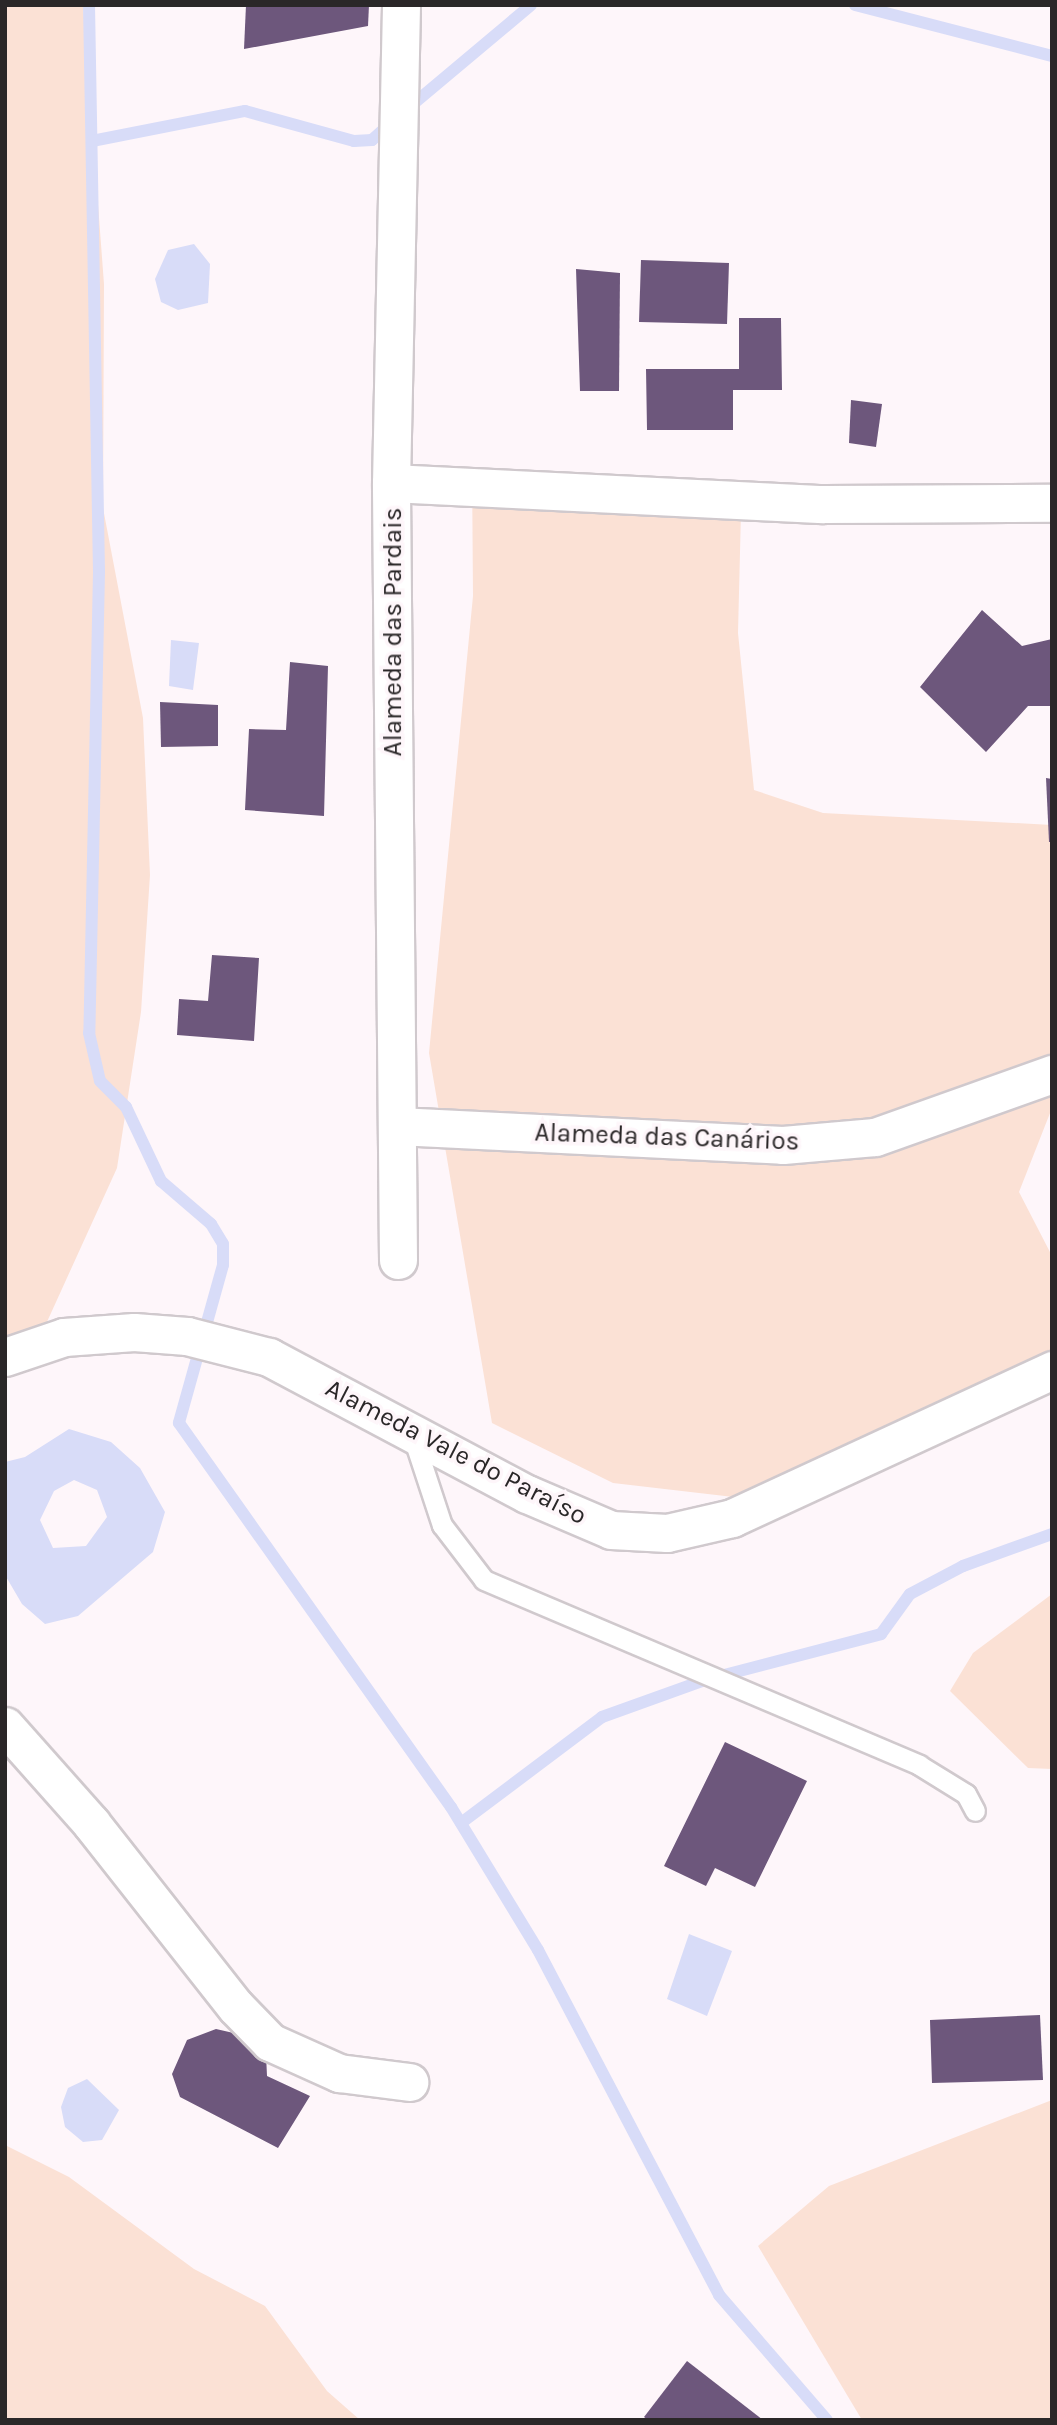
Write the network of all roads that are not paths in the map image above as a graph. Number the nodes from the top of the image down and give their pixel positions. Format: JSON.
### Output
{"nodes":[{"id":1,"x":401,"y":5,"type":"edge"},
{"id":2,"x":391,"y":482,"type":"junction"},
{"id":3,"x":1052,"y":503,"type":"edge"},
{"id":4,"x":1052,"y":1074,"type":"edge"},
{"id":5,"x":397,"y":1126,"type":"junction"},
{"id":6,"x":398,"y":1260,"type":"dead end"},
{"id":7,"x":5,"y":1357,"type":"edge"},
{"id":8,"x":1052,"y":1370,"type":"edge"},
{"id":9,"x":410,"y":1428,"type":"junction"},
{"id":10,"x":5,"y":1726,"type":"edge"},
{"id":11,"x":975,"y":1811,"type":"dead end"},
{"id":12,"x":409,"y":2082,"type":"dead end"}],
"edges":[{"from":1,"to":2,"type":"street","name":"Alameda das Pardais"},
{"from":2,"to":3,"type":"street"},
{"from":2,"to":5,"type":"street","name":"Alameda das Pardais"},
{"from":4,"to":5,"type":"street","name":"Alameda das Canários"},
{"from":5,"to":6,"type":"street","name":"Alameda das Pardais"},
{"from":7,"to":9,"type":"street","name":"Alameda Vale do Paraíso"},
{"from":8,"to":9,"type":"street","name":"Alameda Vale do Paraíso"},
{"from":9,"to":11,"type":"lane"},
{"from":10,"to":12,"type":"street"}]}
